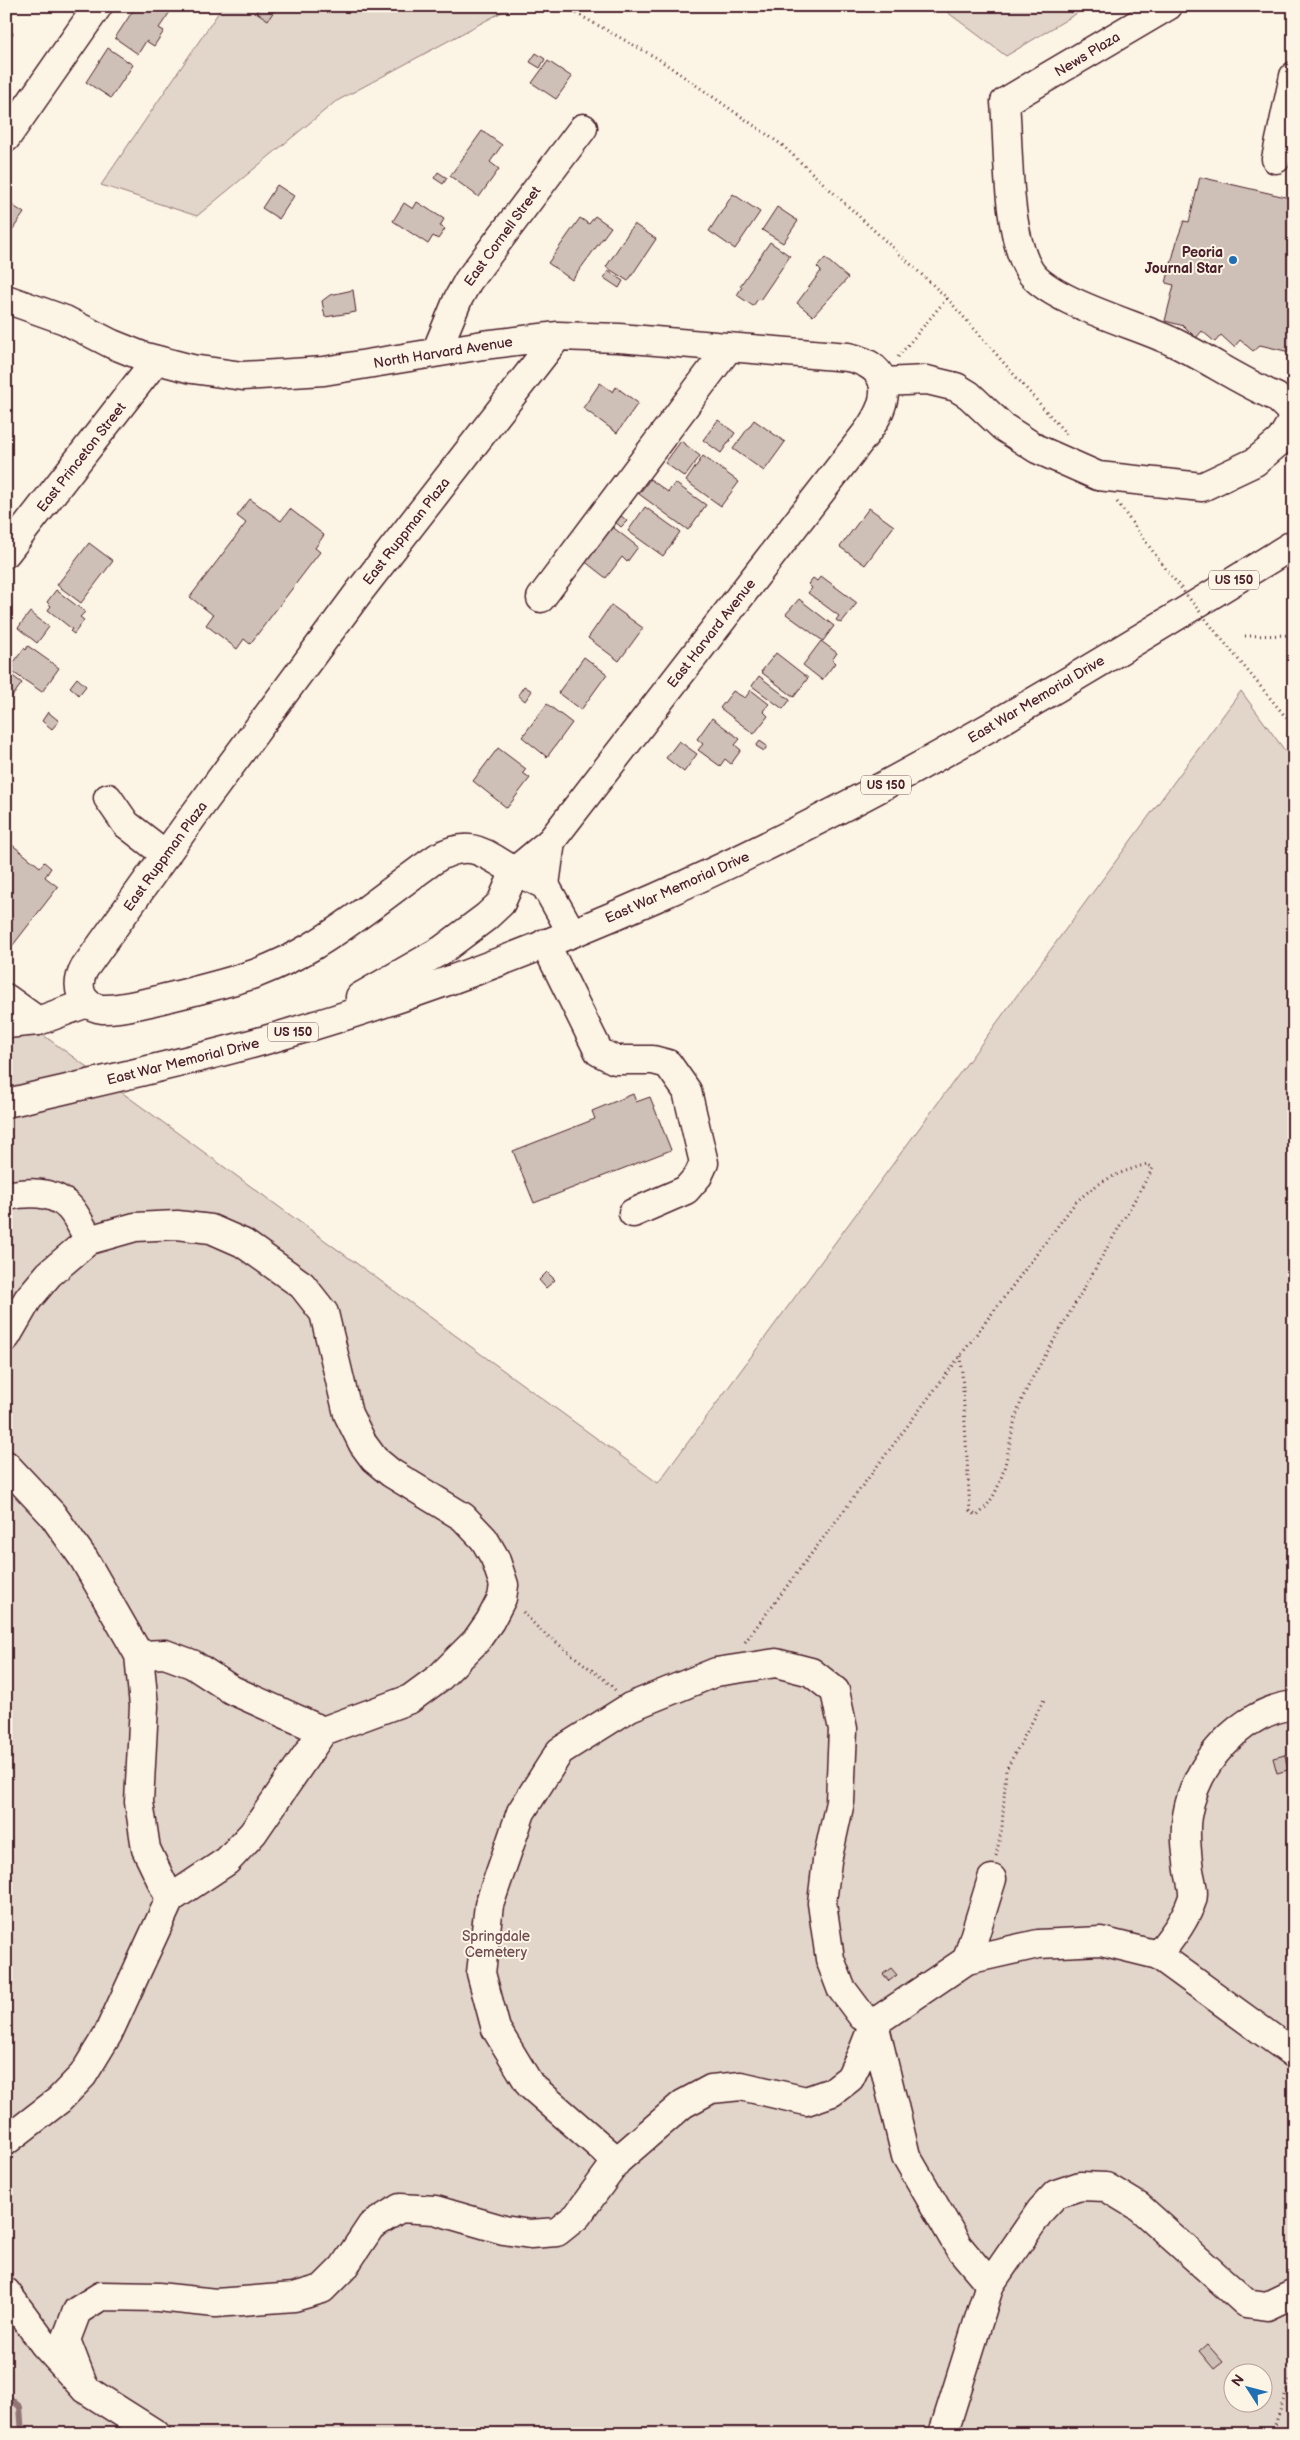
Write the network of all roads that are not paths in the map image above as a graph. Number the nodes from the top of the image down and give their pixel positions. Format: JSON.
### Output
{"nodes":[{"id":1,"x":98,"y":6,"type":"edge"},
{"id":2,"x":1168,"y":6,"type":"edge"},
{"id":3,"x":1294,"y":76,"type":"edge"},
{"id":4,"x":583,"y":128,"type":"dead end"},
{"id":5,"x":6,"y":138,"type":"edge"},
{"id":6,"x":1276,"y":160,"type":"dead end"},
{"id":7,"x":7,"y":301,"type":"edge"},
{"id":8,"x":558,"y":336,"type":"junction"},
{"id":9,"x":729,"y":347,"type":"junction"},
{"id":10,"x":436,"y":352,"type":"junction"},
{"id":11,"x":156,"y":360,"type":"junction"},
{"id":12,"x":882,"y":379,"type":"junction"},
{"id":13,"x":1294,"y":544,"type":"edge"},
{"id":14,"x":6,"y":553,"type":"edge"},
{"id":15,"x":542,"y":598,"type":"dead end"},
{"id":16,"x":108,"y":798,"type":"dead end"},
{"id":17,"x":551,"y":841,"type":"junction"},
{"id":18,"x":166,"y":855,"type":"junction"},
{"id":19,"x":515,"y":871,"type":"junction"},
{"id":20,"x":545,"y":885,"type":"junction"},
{"id":21,"x":572,"y":933,"type":"junction"},
{"id":22,"x":545,"y":944,"type":"junction"},
{"id":23,"x":6,"y":998,"type":"edge"},
{"id":24,"x":87,"y":1003,"type":"junction"},
{"id":25,"x":38,"y":1021,"type":"junction"},
{"id":26,"x":6,"y":1024,"type":"edge"},
{"id":27,"x":250,"y":1044,"type":"junction"},
{"id":28,"x":6,"y":1103,"type":"edge"},
{"id":29,"x":6,"y":1196,"type":"edge"},
{"id":30,"x":633,"y":1213,"type":"dead end"},
{"id":31,"x":89,"y":1240,"type":"junction"},
{"id":32,"x":6,"y":1337,"type":"edge"},
{"id":33,"x":6,"y":1465,"type":"edge"},
{"id":34,"x":139,"y":1655,"type":"junction"},
{"id":35,"x":1294,"y":1705,"type":"edge"},
{"id":36,"x":323,"y":1731,"type":"junction"},
{"id":37,"x":992,"y":1879,"type":"road end"},
{"id":38,"x":170,"y":1899,"type":"junction"},
{"id":39,"x":1158,"y":1955,"type":"junction"},
{"id":40,"x":967,"y":1960,"type":"junction"},
{"id":41,"x":874,"y":2023,"type":"junction"},
{"id":42,"x":1294,"y":2054,"type":"edge"},
{"id":43,"x":6,"y":2141,"type":"edge"},
{"id":44,"x":616,"y":2161,"type":"junction"},
{"id":45,"x":990,"y":2284,"type":"junction"},
{"id":46,"x":6,"y":2292,"type":"edge"},
{"id":47,"x":1294,"y":2293,"type":"edge"},
{"id":48,"x":85,"y":2389,"type":"junction"},
{"id":49,"x":156,"y":2434,"type":"edge"},
{"id":50,"x":943,"y":2434,"type":"edge"}],
"edges":[{"from":1,"to":5,"type":"main road"},
{"from":2,"to":12,"type":"main road","name":"News Plaza"},
{"from":3,"to":6,"type":"main road"},
{"from":4,"to":10,"type":"main road","name":"East Cornell Street"},
{"from":7,"to":11,"type":"main road","name":"North Harvard Avenue"},
{"from":8,"to":9,"type":"main road","name":"North Harvard Avenue"},
{"from":8,"to":10,"type":"main road","name":"North Harvard Avenue"},
{"from":8,"to":18,"type":"main road","name":"East Ruppman Plaza"},
{"from":9,"to":12,"type":"main road","name":"North Harvard Avenue"},
{"from":9,"to":15,"type":"main road"},
{"from":10,"to":11,"type":"main road","name":"North Harvard Avenue"},
{"from":11,"to":14,"type":"main road","name":"East Princeton Street"},
{"from":12,"to":17,"type":"main road","name":"East Harvard Avenue"},
{"from":13,"to":21,"type":"main road","name":"East War Memorial Drive","number":"US 150"},
{"from":16,"to":18,"type":"main road"},
{"from":17,"to":19,"type":"main road","name":"East Harvard Avenue"},
{"from":17,"to":20,"type":"main road"},
{"from":18,"to":24,"type":"main road","name":"East Ruppman Plaza"},
{"from":19,"to":20,"type":"main road"},
{"from":19,"to":24,"type":"main road"},
{"from":19,"to":27,"type":"main road"},
{"from":20,"to":21,"type":"main road"},
{"from":21,"to":22,"type":"main road","name":"East War Memorial Drive","number":"US 150"},
{"from":22,"to":27,"type":"main road","name":"East War Memorial Drive","number":"US 150"},
{"from":22,"to":30,"type":"main road"},
{"from":23,"to":25,"type":"main road"},
{"from":24,"to":25,"type":"main road"},
{"from":25,"to":26,"type":"main road"},
{"from":27,"to":28,"type":"main road","name":"East War Memorial Drive","number":"US 150"},
{"from":29,"to":31,"type":"main road"},
{"from":31,"to":32,"type":"main road"},
{"from":31,"to":36,"type":"main road"},
{"from":33,"to":34,"type":"main road"},
{"from":34,"to":36,"type":"main road"},
{"from":34,"to":38,"type":"main road"},
{"from":35,"to":39,"type":"main road"},
{"from":36,"to":38,"type":"main road"},
{"from":37,"to":40,"type":"main road"},
{"from":38,"to":43,"type":"main road"},
{"from":39,"to":40,"type":"main road"},
{"from":39,"to":42,"type":"main road"},
{"from":40,"to":41,"type":"main road"},
{"from":41,"to":44,"type":"main road"},
{"from":41,"to":44,"type":"main road"},
{"from":41,"to":45,"type":"main road"},
{"from":44,"to":48,"type":"main road"},
{"from":45,"to":47,"type":"main road"},
{"from":45,"to":50,"type":"main road"},
{"from":46,"to":48,"type":"main road"},
{"from":48,"to":49,"type":"main road"}]}
